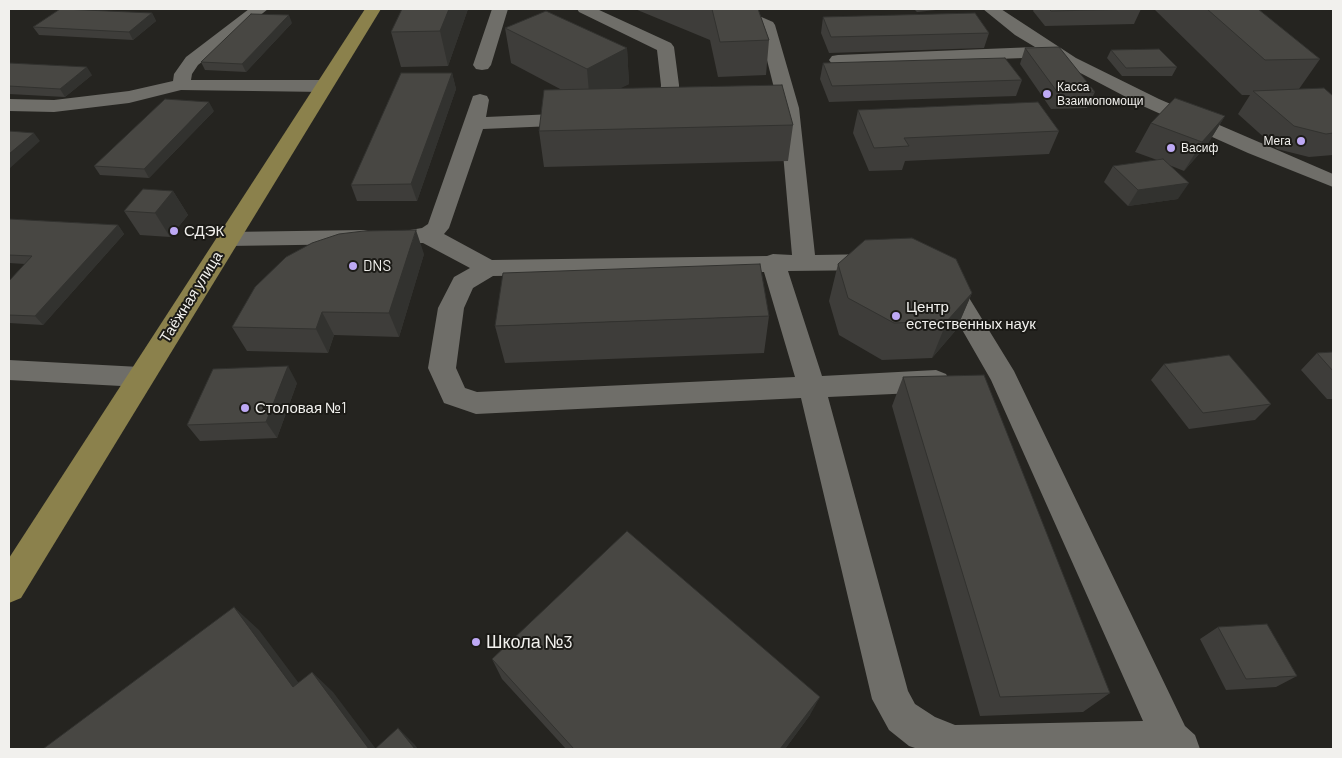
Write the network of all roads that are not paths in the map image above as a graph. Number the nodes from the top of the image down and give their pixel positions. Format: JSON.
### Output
{"nodes":[{"id":1,"x":260,"y":9,"type":"edge"},
{"id":2,"x":373,"y":9,"type":"edge"},
{"id":3,"x":500,"y":9,"type":"edge"},
{"id":4,"x":585,"y":9,"type":"edge"},
{"id":5,"x":730,"y":9,"type":"edge"},
{"id":6,"x":991,"y":9,"type":"edge"},
{"id":7,"x":1052,"y":52,"type":"junction"},
{"id":8,"x":838,"y":60,"type":"dead end"},
{"id":9,"x":482,"y":65,"type":"dead end"},
{"id":10,"x":181,"y":85,"type":"junction"},
{"id":11,"x":324,"y":86,"type":"junction"},
{"id":12,"x":480,"y":100,"type":"dead end"},
{"id":13,"x":9,"y":105,"type":"edge"},
{"id":14,"x":689,"y":114,"type":"edge"},
{"id":15,"x":593,"y":118,"type":"edge"},
{"id":16,"x":475,"y":123,"type":"junction"},
{"id":17,"x":1333,"y":181,"type":"edge"},
{"id":18,"x":427,"y":234,"type":"junction"},
{"id":19,"x":228,"y":238,"type":"junction"},
{"id":20,"x":789,"y":262,"type":"junction"},
{"id":21,"x":488,"y":268,"type":"junction"},
{"id":22,"x":9,"y":370,"type":"edge"},
{"id":23,"x":140,"y":377,"type":"junction"},
{"id":24,"x":981,"y":379,"type":"junction"},
{"id":25,"x":812,"y":388,"type":"junction"},
{"id":26,"x":9,"y":586,"type":"edge"},
{"id":27,"x":1176,"y":744,"type":"edge"}],
"edges":[{"from":1,"to":10,"type":"street"},
{"from":2,"to":11,"type":"main road","name":"Таёжная улица"},
{"from":3,"to":9,"type":"street"},
{"from":4,"to":14,"type":"street"},
{"from":5,"to":20,"type":"street"},
{"from":6,"to":7,"type":"street"},
{"from":7,"to":8,"type":"street"},
{"from":7,"to":17,"type":"street"},
{"from":10,"to":11,"type":"street"},
{"from":10,"to":13,"type":"street"},
{"from":11,"to":19,"type":"main road","name":"Таёжная улица"},
{"from":12,"to":16,"type":"street"},
{"from":15,"to":16,"type":"street"},
{"from":16,"to":18,"type":"street"},
{"from":18,"to":19,"type":"street"},
{"from":18,"to":21,"type":"street"},
{"from":19,"to":23,"type":"main road","name":"Таёжная улица"},
{"from":20,"to":21,"type":"street"},
{"from":20,"to":24,"type":"street"},
{"from":20,"to":25,"type":"street"},
{"from":21,"to":25,"type":"street"},
{"from":22,"to":23,"type":"street"},
{"from":23,"to":26,"type":"main road","name":"Таёжная улица"},
{"from":24,"to":25,"type":"street"},
{"from":24,"to":27,"type":"street"},
{"from":25,"to":27,"type":"street"}]}
